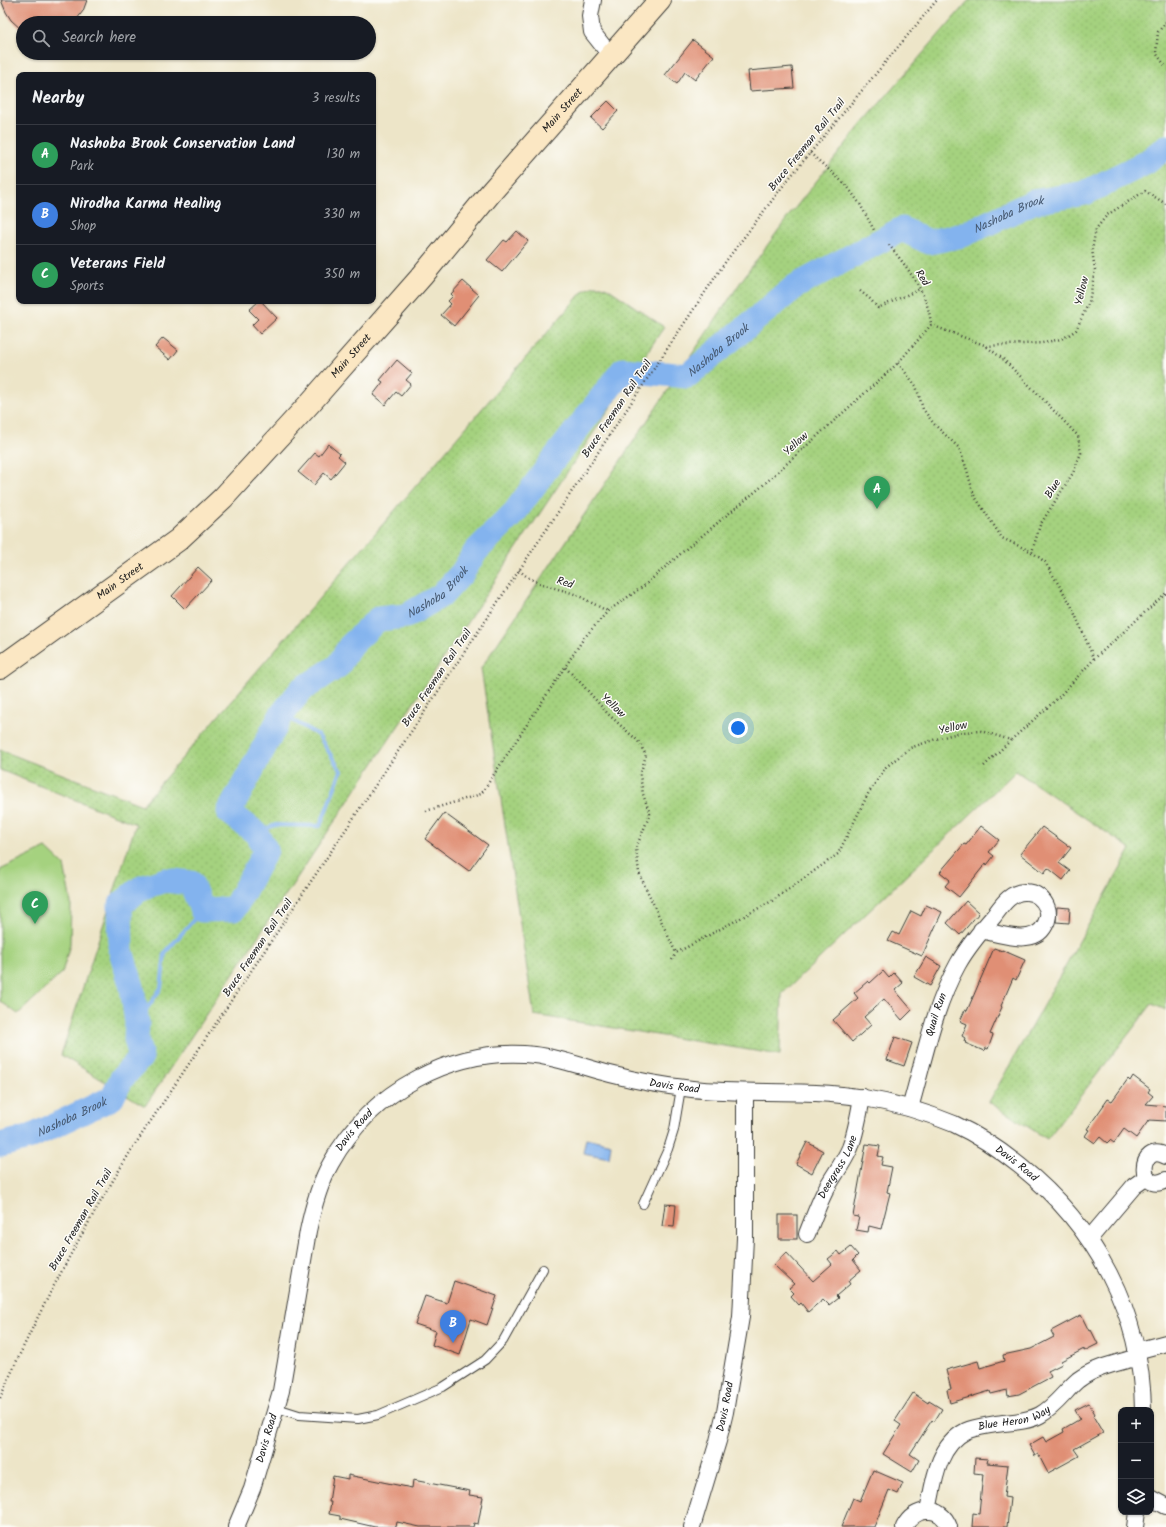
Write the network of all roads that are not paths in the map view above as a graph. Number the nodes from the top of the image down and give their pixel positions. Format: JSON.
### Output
{"nodes":[{"id":1,"x":593,"y":0,"type":"edge"},
{"id":2,"x":660,"y":0,"type":"edge"},
{"id":3,"x":611,"y":56,"type":"junction"},
{"id":4,"x":0,"y":668,"type":"edge"},
{"id":5,"x":982,"y":930,"type":"dead end"},
{"id":6,"x":681,"y":1088,"type":"junction"},
{"id":7,"x":745,"y":1092,"type":"junction"},
{"id":8,"x":862,"y":1097,"type":"junction"},
{"id":9,"x":910,"y":1108,"type":"junction"},
{"id":10,"x":1166,"y":1156,"type":"edge"},
{"id":11,"x":1146,"y":1177,"type":"junction"},
{"id":12,"x":1166,"y":1180,"type":"edge"},
{"id":13,"x":643,"y":1204,"type":"dead end"},
{"id":14,"x":807,"y":1234,"type":"dead end"},
{"id":15,"x":1089,"y":1239,"type":"junction"},
{"id":16,"x":543,"y":1269,"type":"dead end"},
{"id":17,"x":1166,"y":1342,"type":"edge"},
{"id":18,"x":1137,"y":1354,"type":"junction"},
{"id":19,"x":1144,"y":1407,"type":"edge"},
{"id":20,"x":276,"y":1408,"type":"junction"},
{"id":21,"x":1154,"y":1500,"type":"edge"},
{"id":22,"x":1166,"y":1506,"type":"edge"},
{"id":23,"x":928,"y":1511,"type":"junction"},
{"id":24,"x":1137,"y":1515,"type":"edge"},
{"id":25,"x":236,"y":1527,"type":"edge"},
{"id":26,"x":692,"y":1527,"type":"edge"},
{"id":27,"x":904,"y":1527,"type":"edge"},
{"id":28,"x":949,"y":1527,"type":"edge"},
{"id":29,"x":1135,"y":1527,"type":"edge"}],
"edges":[{"from":1,"to":3,"type":"street"},
{"from":2,"to":3,"type":"main road","name":"Main Street"},
{"from":3,"to":4,"type":"main road","name":"Main Street"},
{"from":5,"to":9,"type":"street","name":"Quail Run"},
{"from":6,"to":7,"type":"street","name":"Davis Road"},
{"from":6,"to":13,"type":"lane"},
{"from":6,"to":20,"type":"street","name":"Davis Road"},
{"from":7,"to":8,"type":"street","name":"Davis Road"},
{"from":7,"to":26,"type":"street","name":"Davis Road"},
{"from":8,"to":9,"type":"street","name":"Davis Road"},
{"from":8,"to":14,"type":"street","name":"Deergrass Lane"},
{"from":9,"to":15,"type":"street","name":"Davis Road"},
{"from":10,"to":11,"type":"street"},
{"from":11,"to":12,"type":"street"},
{"from":11,"to":15,"type":"street"},
{"from":15,"to":18,"type":"street","name":"Davis Road"},
{"from":16,"to":20,"type":"lane"},
{"from":17,"to":18,"type":"street","name":"Blue Heron Way"},
{"from":18,"to":19,"type":"street","name":"Davis Road"},
{"from":18,"to":23,"type":"street","name":"Blue Heron Way"},
{"from":20,"to":25,"type":"street","name":"Davis Road"},
{"from":21,"to":22,"type":"street"},
{"from":23,"to":27,"type":"street"},
{"from":23,"to":28,"type":"street"},
{"from":24,"to":29,"type":"street"}]}
